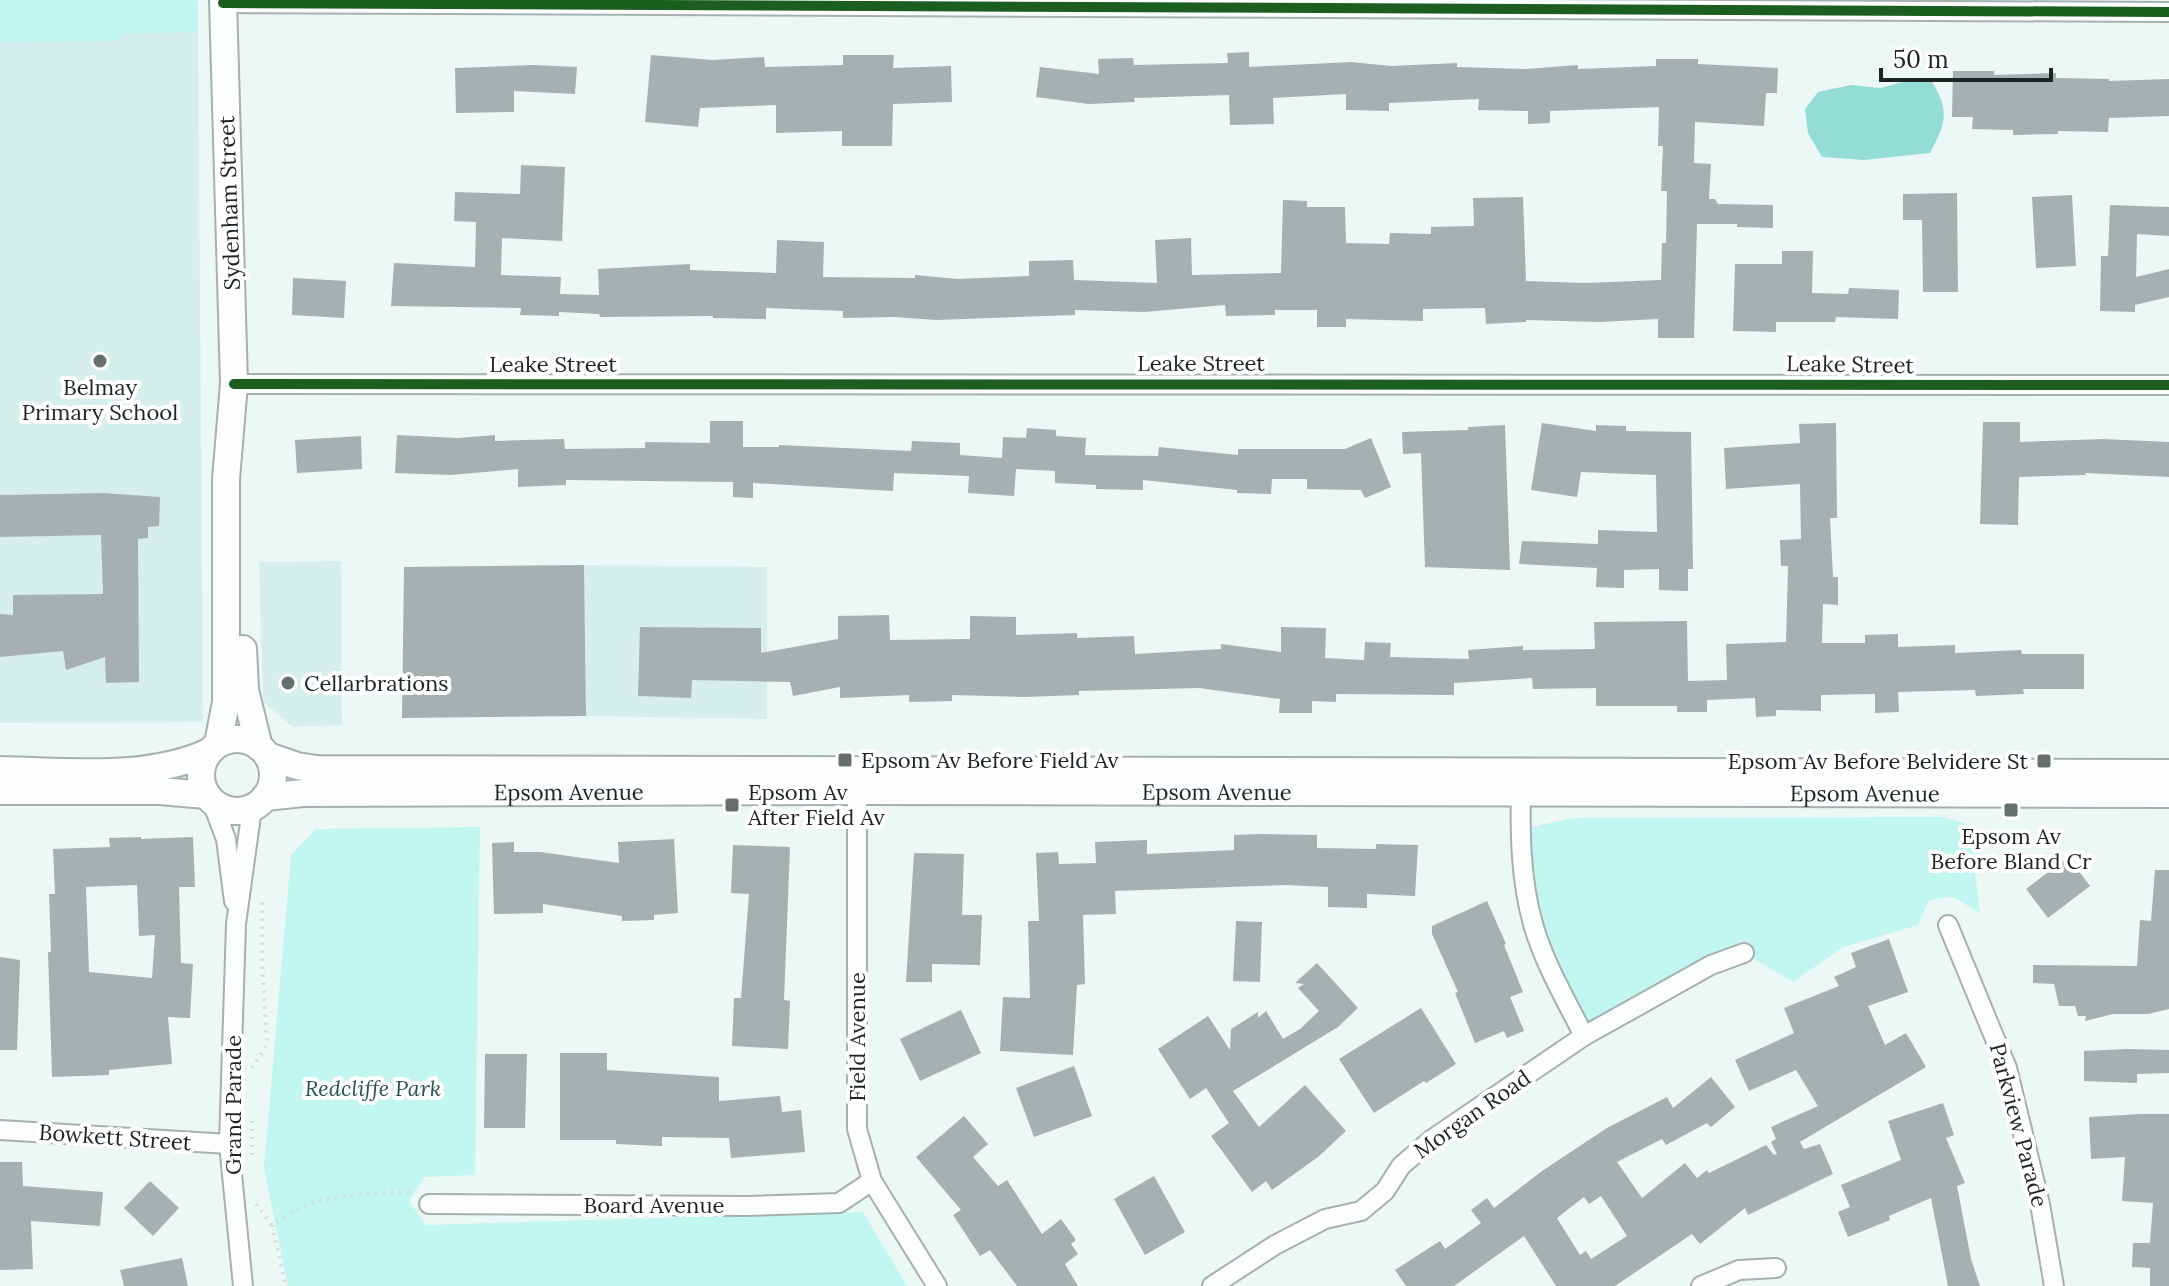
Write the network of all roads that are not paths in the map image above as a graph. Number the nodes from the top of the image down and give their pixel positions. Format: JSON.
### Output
{"nodes":[{"id":1,"x":223,"y":1,"type":"edge"},
{"id":2,"x":2169,"y":12,"type":"edge"},
{"id":3,"x":2169,"y":385,"type":"edge"},
{"id":4,"x":234,"y":395,"type":"junction"},
{"id":5,"x":214,"y":748,"type":"junction"},
{"id":6,"x":264,"y":751,"type":"junction"},
{"id":7,"x":0,"y":770,"type":"edge"},
{"id":8,"x":2169,"y":773,"type":"edge"},
{"id":9,"x":858,"y":780,"type":"junction"},
{"id":10,"x":1521,"y":782,"type":"junction"},
{"id":11,"x":0,"y":791,"type":"edge"},
{"id":12,"x":2169,"y":794,"type":"edge"},
{"id":13,"x":209,"y":798,"type":"junction"},
{"id":14,"x":259,"y":803,"type":"junction"},
{"id":15,"x":236,"y":924,"type":"junction"},
{"id":16,"x":1948,"y":925,"type":"dead end"},
{"id":17,"x":1744,"y":953,"type":"dead end"},
{"id":18,"x":1584,"y":1036,"type":"junction"},
{"id":19,"x":0,"y":1130,"type":"edge"},
{"id":20,"x":229,"y":1144,"type":"junction"},
{"id":21,"x":872,"y":1181,"type":"junction"},
{"id":22,"x":429,"y":1204,"type":"road end"},
{"id":23,"x":1776,"y":1268,"type":"dead end"},
{"id":24,"x":243,"y":1286,"type":"edge"},
{"id":25,"x":937,"y":1286,"type":"edge"},
{"id":26,"x":1212,"y":1286,"type":"edge"},
{"id":27,"x":1701,"y":1286,"type":"edge"},
{"id":28,"x":2054,"y":1286,"type":"edge"}],
"edges":[{"from":1,"to":2,"type":"street"},
{"from":1,"to":4,"type":"street","name":"Sydenham Street"},
{"from":3,"to":4,"type":"street","name":"Leake Street"},
{"from":4,"to":5,"type":"street","name":"Sydenham Street"},
{"from":4,"to":6,"type":"street","name":"Sydenham Street"},
{"from":5,"to":6,"type":"street"},
{"from":5,"to":7,"type":"street"},
{"from":5,"to":13,"type":"street"},
{"from":6,"to":9,"type":"street","name":"Epsom Avenue"},
{"from":6,"to":14,"type":"street"},
{"from":8,"to":10,"type":"street","name":"Epsom Avenue"},
{"from":9,"to":10,"type":"street","name":"Epsom Avenue"},
{"from":9,"to":14,"type":"street","name":"Epsom Avenue"},
{"from":9,"to":21,"type":"street","name":"Field Avenue"},
{"from":10,"to":12,"type":"street","name":"Epsom Avenue"},
{"from":10,"to":18,"type":"street"},
{"from":11,"to":13,"type":"street"},
{"from":13,"to":14,"type":"street"},
{"from":13,"to":15,"type":"street","name":"Grand Parade"},
{"from":14,"to":15,"type":"street","name":"Grand Parade"},
{"from":15,"to":20,"type":"street","name":"Grand Parade"},
{"from":16,"to":28,"type":"street","name":"Parkview Parade"},
{"from":17,"to":18,"type":"street","name":"Morgan Road"},
{"from":18,"to":26,"type":"street","name":"Morgan Road"},
{"from":19,"to":20,"type":"street","name":"Bowkett Street"},
{"from":20,"to":24,"type":"street","name":"Grand Parade"},
{"from":21,"to":22,"type":"street","name":"Board Avenue"},
{"from":21,"to":25,"type":"street","name":"Field Avenue"},
{"from":23,"to":27,"type":"street"}]}
